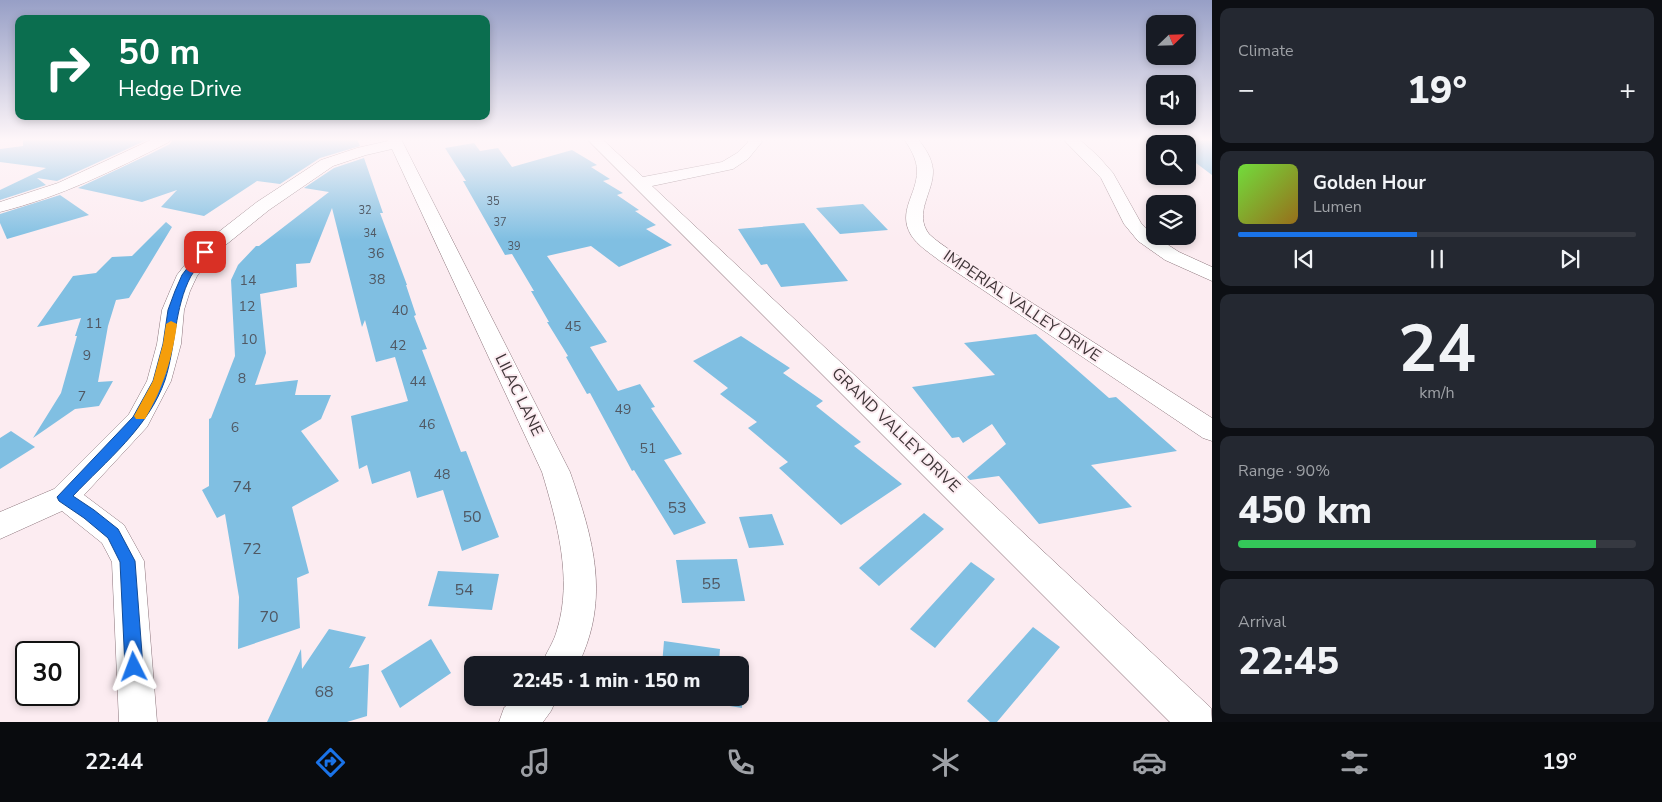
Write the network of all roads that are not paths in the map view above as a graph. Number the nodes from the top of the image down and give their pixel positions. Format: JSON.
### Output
{"nodes":[{"id":1,"x":95,"y":173,"type":"edge"},
{"id":2,"x":311,"y":173,"type":"edge"},
{"id":3,"x":410,"y":173,"type":"edge"},
{"id":4,"x":629,"y":173,"type":"edge"},
{"id":5,"x":693,"y":173,"type":"edge"},
{"id":6,"x":925,"y":173,"type":"edge"},
{"id":7,"x":1105,"y":173,"type":"edge"},
{"id":8,"x":640,"y":183,"type":"junction"},
{"id":9,"x":0,"y":207,"type":"edge"},
{"id":10,"x":1212,"y":275,"type":"edge"},
{"id":11,"x":1212,"y":431,"type":"edge"},
{"id":12,"x":64,"y":497,"type":"junction"},
{"id":13,"x":0,"y":526,"type":"edge"},
{"id":14,"x":563,"y":656,"type":"edge"},
{"id":15,"x":531,"y":706,"type":"edge"},
{"id":16,"x":138,"y":722,"type":"edge"},
{"id":17,"x":518,"y":722,"type":"edge"},
{"id":18,"x":1197,"y":722,"type":"edge"}],
"edges":[{"from":1,"to":9,"type":"street"},
{"from":2,"to":12,"type":"street"},
{"from":3,"to":14,"type":"street","name":"LILAC LANE"},
{"from":4,"to":8,"type":"street","name":"GRAND VALLEY DRIVE"},
{"from":5,"to":8,"type":"street"},
{"from":6,"to":11,"type":"street","name":"IMPERIAL VALLEY DRIVE"},
{"from":7,"to":10,"type":"street"},
{"from":8,"to":18,"type":"street","name":"GRAND VALLEY DRIVE"},
{"from":12,"to":13,"type":"street"},
{"from":12,"to":16,"type":"street"},
{"from":15,"to":17,"type":"street"}]}
